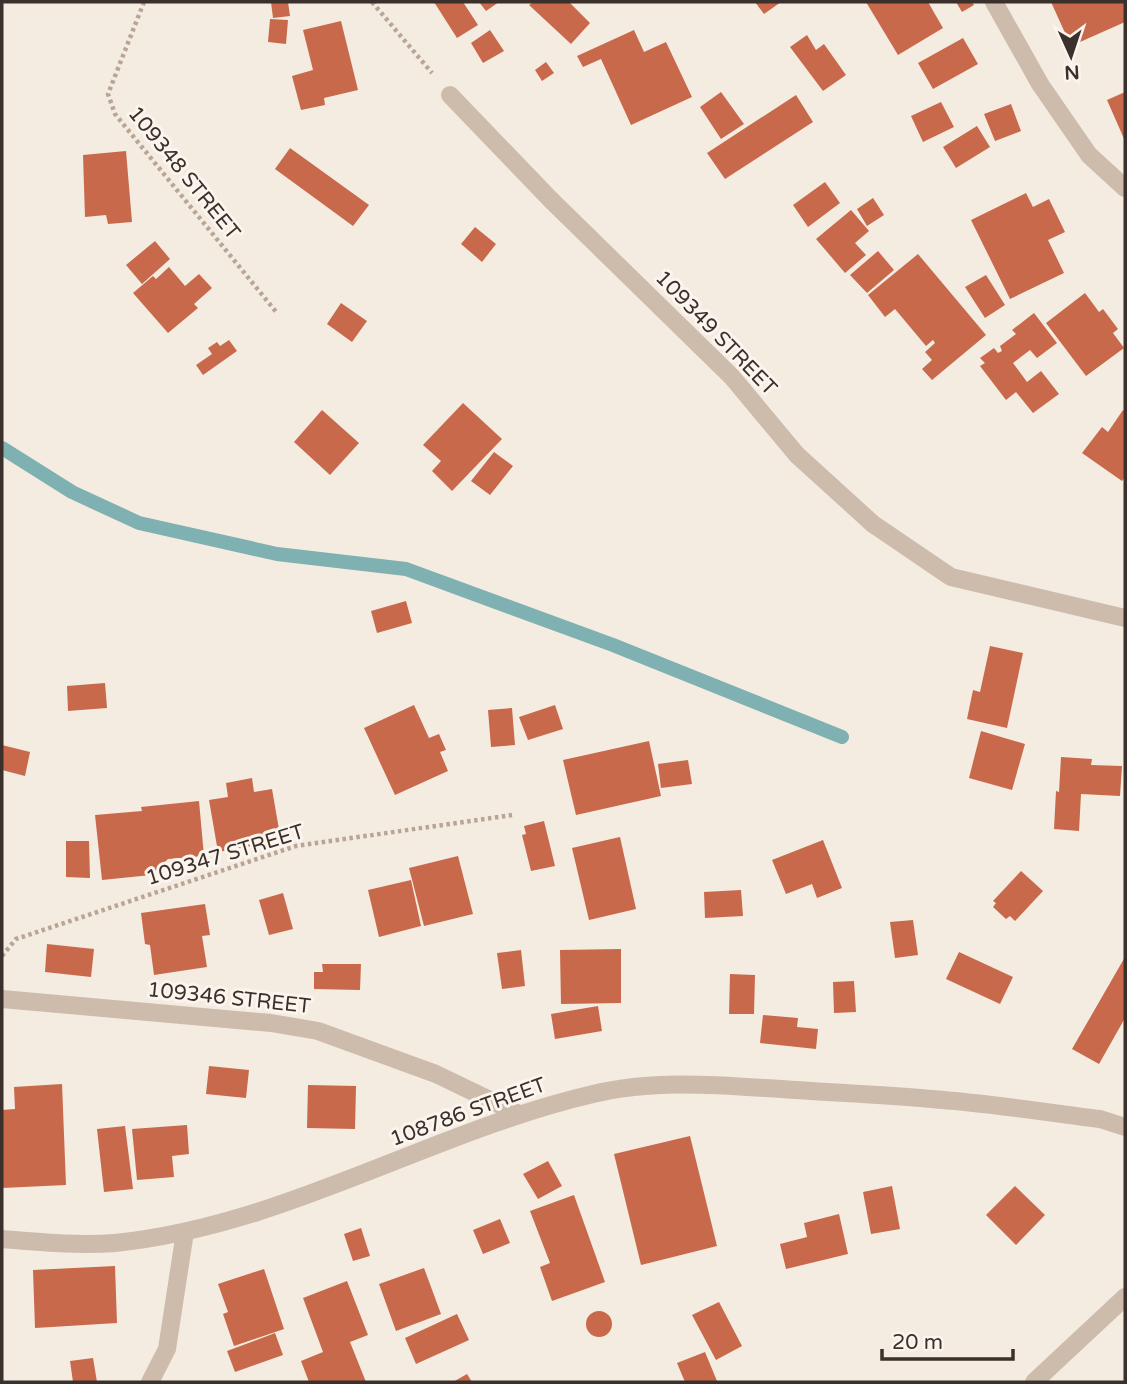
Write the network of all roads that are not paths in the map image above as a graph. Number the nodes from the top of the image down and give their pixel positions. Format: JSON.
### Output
{"nodes":[{"id":1,"x":994,"y":2,"type":"edge"},
{"id":2,"x":450,"y":95,"type":"road end"},
{"id":3,"x":1125,"y":188,"type":"edge"},
{"id":4,"x":1125,"y":618,"type":"edge"},
{"id":5,"x":2,"y":999,"type":"edge"},
{"id":6,"x":519,"y":1114,"type":"junction"},
{"id":7,"x":1125,"y":1127,"type":"edge"},
{"id":8,"x":185,"y":1232,"type":"junction"},
{"id":9,"x":2,"y":1239,"type":"edge"},
{"id":10,"x":1125,"y":1297,"type":"edge"},
{"id":11,"x":150,"y":1382,"type":"edge"},
{"id":12,"x":1034,"y":1382,"type":"edge"}],
"edges":[{"from":1,"to":3,"type":"street"},
{"from":2,"to":4,"type":"street","name":"109349 STREET"},
{"from":5,"to":6,"type":"street","name":"109346 STREET"},
{"from":6,"to":7,"type":"street","name":"108786 STREET"},
{"from":6,"to":8,"type":"street","name":"108786 STREET"},
{"from":8,"to":9,"type":"street","name":"108786 STREET"},
{"from":8,"to":11,"type":"street"},
{"from":10,"to":12,"type":"street"}]}
